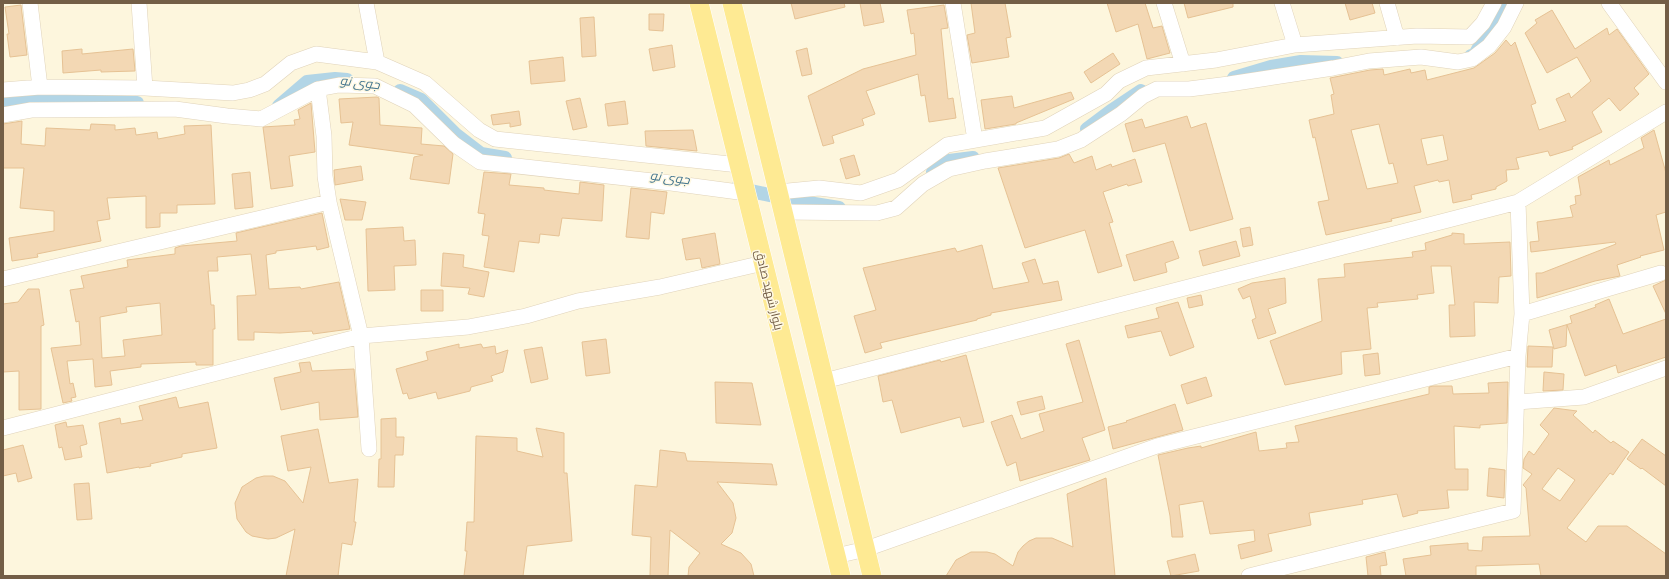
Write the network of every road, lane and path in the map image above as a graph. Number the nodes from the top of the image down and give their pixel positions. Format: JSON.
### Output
{"nodes":[{"id":1,"x":30,"y":3,"type":"edge"},
{"id":2,"x":139,"y":3,"type":"edge"},
{"id":3,"x":366,"y":3,"type":"edge"},
{"id":4,"x":699,"y":3,"type":"edge"},
{"id":5,"x":732,"y":3,"type":"edge"},
{"id":6,"x":954,"y":3,"type":"edge"},
{"id":7,"x":1164,"y":3,"type":"edge"},
{"id":8,"x":1282,"y":3,"type":"edge"},
{"id":9,"x":1387,"y":3,"type":"edge"},
{"id":10,"x":1494,"y":3,"type":"edge"},
{"id":11,"x":1516,"y":3,"type":"edge"},
{"id":12,"x":1609,"y":3,"type":"edge"},
{"id":13,"x":1397,"y":38,"type":"junction"},
{"id":14,"x":1295,"y":45,"type":"junction"},
{"id":15,"x":377,"y":62,"type":"junction"},
{"id":16,"x":1183,"y":64,"type":"junction"},
{"id":17,"x":1666,"y":82,"type":"edge"},
{"id":18,"x":40,"y":87,"type":"junction"},
{"id":19,"x":145,"y":88,"type":"junction"},
{"id":20,"x":318,"y":89,"type":"junction"},
{"id":21,"x":3,"y":90,"type":"edge"},
{"id":22,"x":1666,"y":112,"type":"edge"},
{"id":23,"x":3,"y":115,"type":"edge"},
{"id":24,"x":975,"y":140,"type":"junction"},
{"id":25,"x":739,"y":165,"type":"junction"},
{"id":26,"x":778,"y":192,"type":"junction"},
{"id":27,"x":746,"y":193,"type":"junction"},
{"id":28,"x":329,"y":202,"type":"junction"},
{"id":29,"x":1518,"y":202,"type":"junction"},
{"id":30,"x":783,"y":212,"type":"junction"},
{"id":31,"x":763,"y":263,"type":"junction"},
{"id":32,"x":1661,"y":273,"type":"dead end"},
{"id":33,"x":3,"y":279,"type":"edge"},
{"id":34,"x":1522,"y":314,"type":"junction"},
{"id":35,"x":361,"y":336,"type":"junction"},
{"id":36,"x":1518,"y":356,"type":"junction"},
{"id":37,"x":1666,"y":368,"type":"edge"},
{"id":38,"x":824,"y":381,"type":"junction"},
{"id":39,"x":1518,"y":402,"type":"junction"},
{"id":40,"x":3,"y":428,"type":"edge"},
{"id":41,"x":369,"y":449,"type":"dead end"},
{"id":42,"x":866,"y":549,"type":"junction"},
{"id":43,"x":836,"y":556,"type":"junction"},
{"id":44,"x":841,"y":576,"type":"edge"},
{"id":45,"x":872,"y":576,"type":"edge"},
{"id":46,"x":1249,"y":576,"type":"edge"}],
"edges":[{"from":1,"to":18,"type":"street"},
{"from":2,"to":19,"type":"street"},
{"from":3,"to":15,"type":"street"},
{"from":4,"to":25,"type":"main road","name":"بلوار شهید صادق"},
{"from":5,"to":26,"type":"main road"},
{"from":6,"to":24,"type":"street"},
{"from":7,"to":16,"type":"street"},
{"from":8,"to":14,"type":"street"},
{"from":9,"to":13,"type":"street"},
{"from":10,"to":13,"type":"street"},
{"from":11,"to":30,"type":"street"},
{"from":12,"to":17,"type":"street"},
{"from":13,"to":14,"type":"street"},
{"from":14,"to":16,"type":"street"},
{"from":15,"to":19,"type":"street"},
{"from":15,"to":25,"type":"street"},
{"from":16,"to":24,"type":"street"},
{"from":18,"to":19,"type":"street"},
{"from":18,"to":21,"type":"street"},
{"from":20,"to":23,"type":"street"},
{"from":20,"to":27,"type":"street"},
{"from":20,"to":28,"type":"street"},
{"from":22,"to":29,"type":"street"},
{"from":24,"to":26,"type":"street"},
{"from":25,"to":27,"type":"main road","name":"بلوار شهید صادق"},
{"from":26,"to":30,"type":"main road"},
{"from":27,"to":31,"type":"main road","name":"بلوار شهید صادق"},
{"from":28,"to":33,"type":"street"},
{"from":28,"to":35,"type":"street"},
{"from":29,"to":34,"type":"street"},
{"from":29,"to":38,"type":"street"},
{"from":30,"to":38,"type":"main road"},
{"from":31,"to":35,"type":"street"},
{"from":31,"to":43,"type":"main road","name":"بلوار شهید صادق"},
{"from":32,"to":34,"type":"street"},
{"from":34,"to":36,"type":"street"},
{"from":35,"to":40,"type":"street"},
{"from":35,"to":41,"type":"street"},
{"from":36,"to":39,"type":"street"},
{"from":36,"to":42,"type":"street"},
{"from":37,"to":39,"type":"street"},
{"from":38,"to":42,"type":"main road"},
{"from":39,"to":46,"type":"street"},
{"from":42,"to":43,"type":"street"},
{"from":42,"to":45,"type":"main road"},
{"from":43,"to":44,"type":"main road","name":"بلوار شهید صادق"}]}
